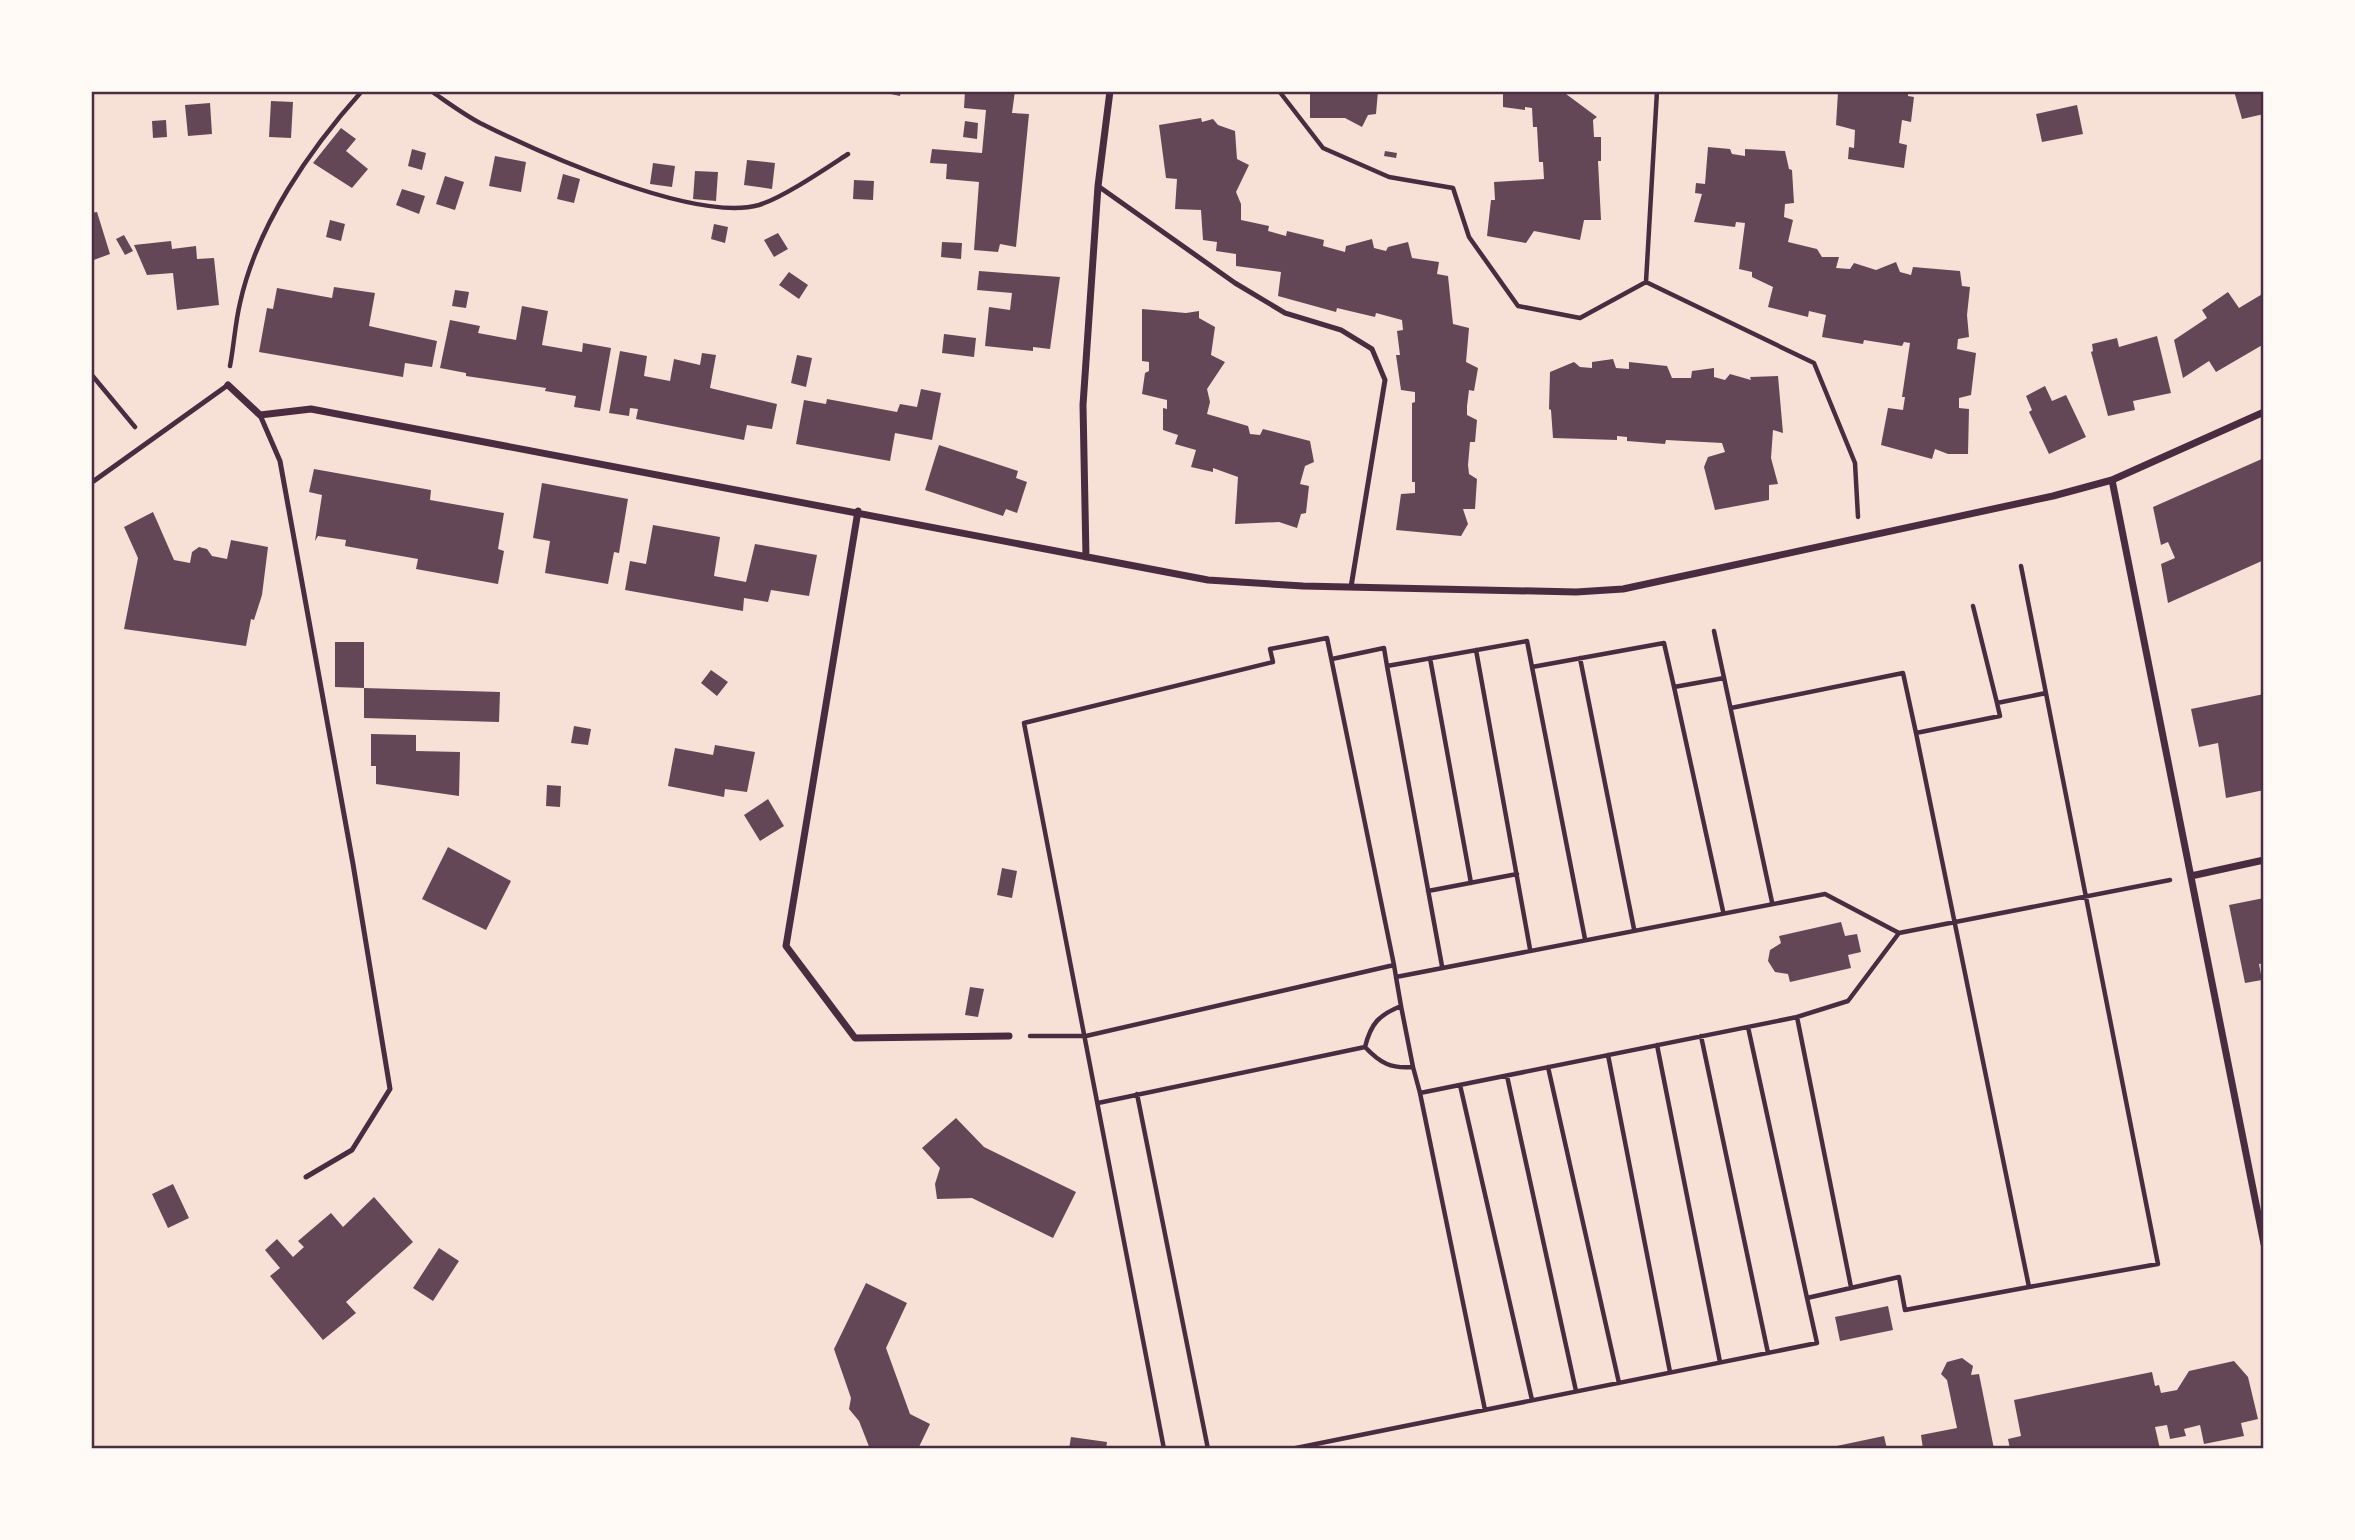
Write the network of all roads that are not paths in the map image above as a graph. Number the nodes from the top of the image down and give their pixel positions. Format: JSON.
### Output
{"nodes":[{"id":1,"x":1110,"y":91,"type":"edge"},
{"id":2,"x":1098,"y":186,"type":"junction"},
{"id":3,"x":228,"y":385,"type":"joint"},
{"id":4,"x":2264,"y":412,"type":"edge"},
{"id":5,"x":260,"y":415,"type":"junction"},
{"id":6,"x":2112,"y":480,"type":"junction"},
{"id":7,"x":91,"y":483,"type":"edge"},
{"id":8,"x":858,"y":511,"type":"junction"},
{"id":9,"x":1086,"y":557,"type":"junction"},
{"id":10,"x":1351,"y":587,"type":"junction"},
{"id":11,"x":2264,"y":860,"type":"edge"},
{"id":12,"x":2191,"y":876,"type":"junction"},
{"id":13,"x":1009,"y":1037,"type":"road end"},
{"id":14,"x":306,"y":1177,"type":"dead end"},
{"id":15,"x":2264,"y":1244,"type":"edge"}],
"edges":[{"from":1,"to":2,"type":"street"},
{"from":2,"to":9,"type":"street"},
{"from":2,"to":10,"type":"lane"},
{"from":3,"to":5,"type":"street"},
{"from":3,"to":7,"type":"lane"},
{"from":4,"to":6,"type":"street"},
{"from":5,"to":8,"type":"street"},
{"from":5,"to":14,"type":"lane"},
{"from":6,"to":10,"type":"street"},
{"from":6,"to":12,"type":"street"},
{"from":8,"to":9,"type":"street"},
{"from":8,"to":13,"type":"street"},
{"from":9,"to":10,"type":"street"},
{"from":11,"to":12,"type":"street"},
{"from":12,"to":15,"type":"street"}]}
